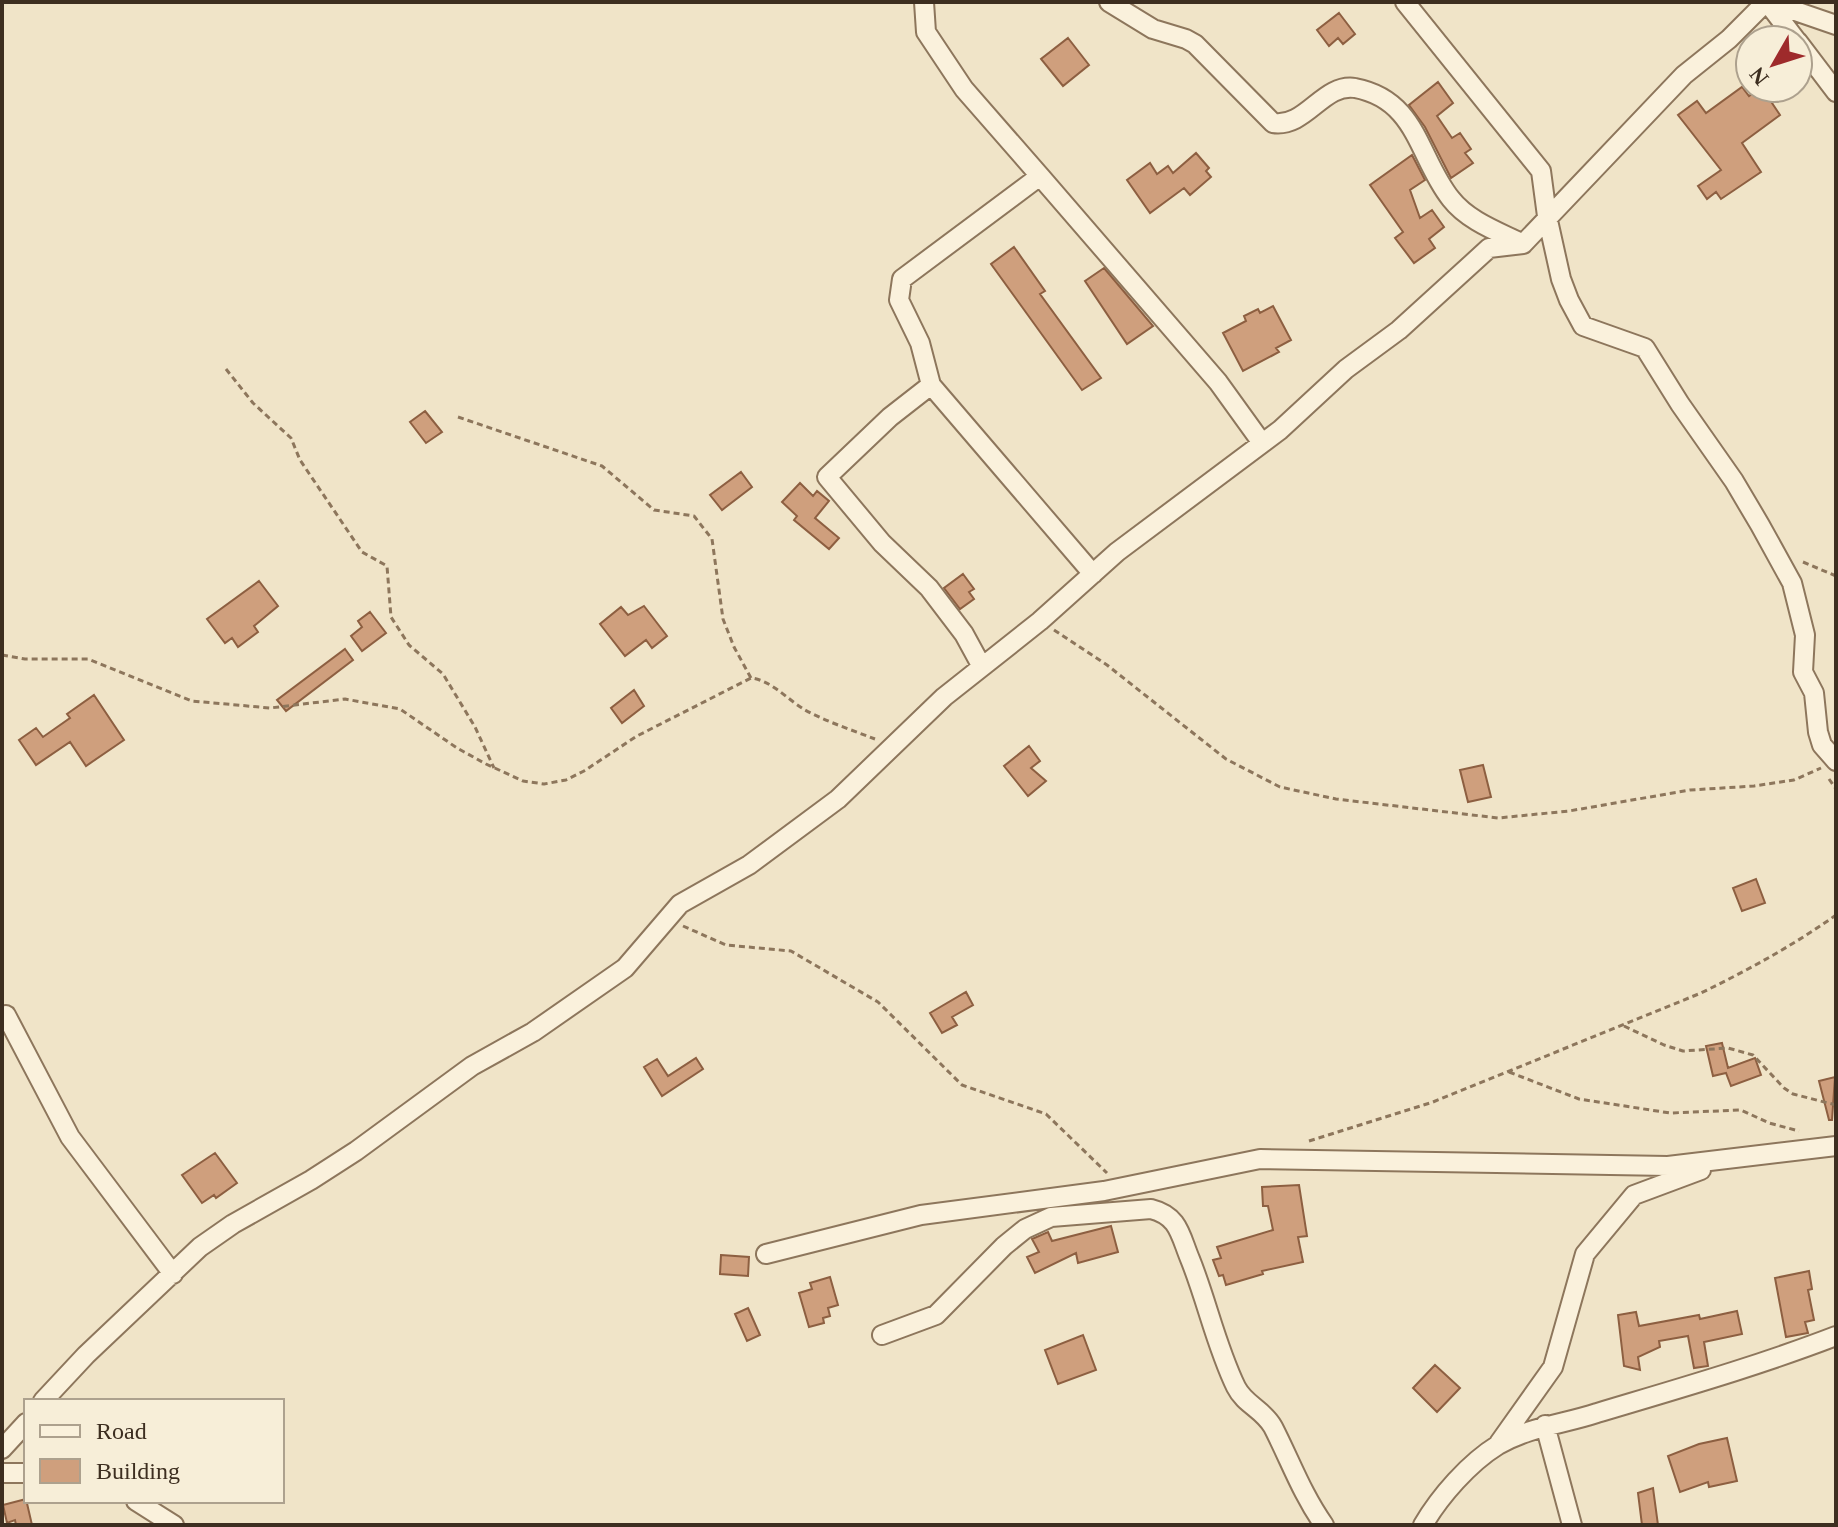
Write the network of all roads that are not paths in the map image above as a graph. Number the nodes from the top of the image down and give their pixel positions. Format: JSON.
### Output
{"nodes":[{"id":1,"x":924,"y":2,"type":"edge"},
{"id":2,"x":1109,"y":2,"type":"edge"},
{"id":3,"x":1405,"y":2,"type":"edge"},
{"id":4,"x":1768,"y":2,"type":"edge"},
{"id":5,"x":1784,"y":24,"type":"edge"},
{"id":6,"x":1836,"y":25,"type":"edge"},
{"id":7,"x":1814,"y":63,"type":"edge"},
{"id":8,"x":1836,"y":92,"type":"edge"},
{"id":9,"x":1040,"y":176,"type":"junction"},
{"id":10,"x":1547,"y":216,"type":"junction"},
{"id":11,"x":1523,"y":244,"type":"junction"},
{"id":12,"x":931,"y":385,"type":"junction"},
{"id":13,"x":1262,"y":443,"type":"junction"},
{"id":14,"x":1093,"y":574,"type":"junction"},
{"id":15,"x":982,"y":667,"type":"junction"},
{"id":16,"x":1835,"y":761,"type":"edge"},
{"id":17,"x":2,"y":1017,"type":"edge"},
{"id":18,"x":1836,"y":1146,"type":"edge"},
{"id":19,"x":1725,"y":1161,"type":"junction"},
{"id":20,"x":766,"y":1254,"type":"dead end"},
{"id":21,"x":173,"y":1274,"type":"junction"},
{"id":22,"x":882,"y":1335,"type":"dead end"},
{"id":23,"x":1836,"y":1336,"type":"edge"},
{"id":24,"x":45,"y":1399,"type":"edge"},
{"id":25,"x":24,"y":1425,"type":"edge"},
{"id":26,"x":1545,"y":1425,"type":"junction"},
{"id":27,"x":1498,"y":1445,"type":"junction"},
{"id":28,"x":2,"y":1449,"type":"edge"},
{"id":29,"x":2,"y":1473,"type":"edge"},
{"id":30,"x":24,"y":1473,"type":"edge"},
{"id":31,"x":139,"y":1503,"type":"edge"},
{"id":32,"x":174,"y":1525,"type":"edge"},
{"id":33,"x":1324,"y":1525,"type":"edge"},
{"id":34,"x":1423,"y":1525,"type":"edge"},
{"id":35,"x":1572,"y":1525,"type":"edge"}],
"edges":[{"from":1,"to":9,"type":"street"},
{"from":2,"to":11,"type":"street"},
{"from":3,"to":10,"type":"street"},
{"from":4,"to":5,"type":"street"},
{"from":4,"to":6,"type":"street"},
{"from":4,"to":10,"type":"street"},
{"from":7,"to":8,"type":"street"},
{"from":9,"to":12,"type":"street"},
{"from":9,"to":13,"type":"street"},
{"from":10,"to":11,"type":"street"},
{"from":10,"to":16,"type":"street"},
{"from":11,"to":13,"type":"street"},
{"from":12,"to":14,"type":"street"},
{"from":12,"to":15,"type":"street"},
{"from":13,"to":14,"type":"street"},
{"from":14,"to":15,"type":"street"},
{"from":15,"to":21,"type":"street"},
{"from":17,"to":21,"type":"street"},
{"from":18,"to":19,"type":"street"},
{"from":19,"to":20,"type":"street"},
{"from":19,"to":27,"type":"street"},
{"from":21,"to":24,"type":"street"},
{"from":22,"to":33,"type":"street"},
{"from":23,"to":26,"type":"street"},
{"from":25,"to":28,"type":"street"},
{"from":26,"to":27,"type":"street"},
{"from":26,"to":35,"type":"street"},
{"from":27,"to":34,"type":"street"},
{"from":29,"to":30,"type":"street"},
{"from":31,"to":32,"type":"street"}]}
